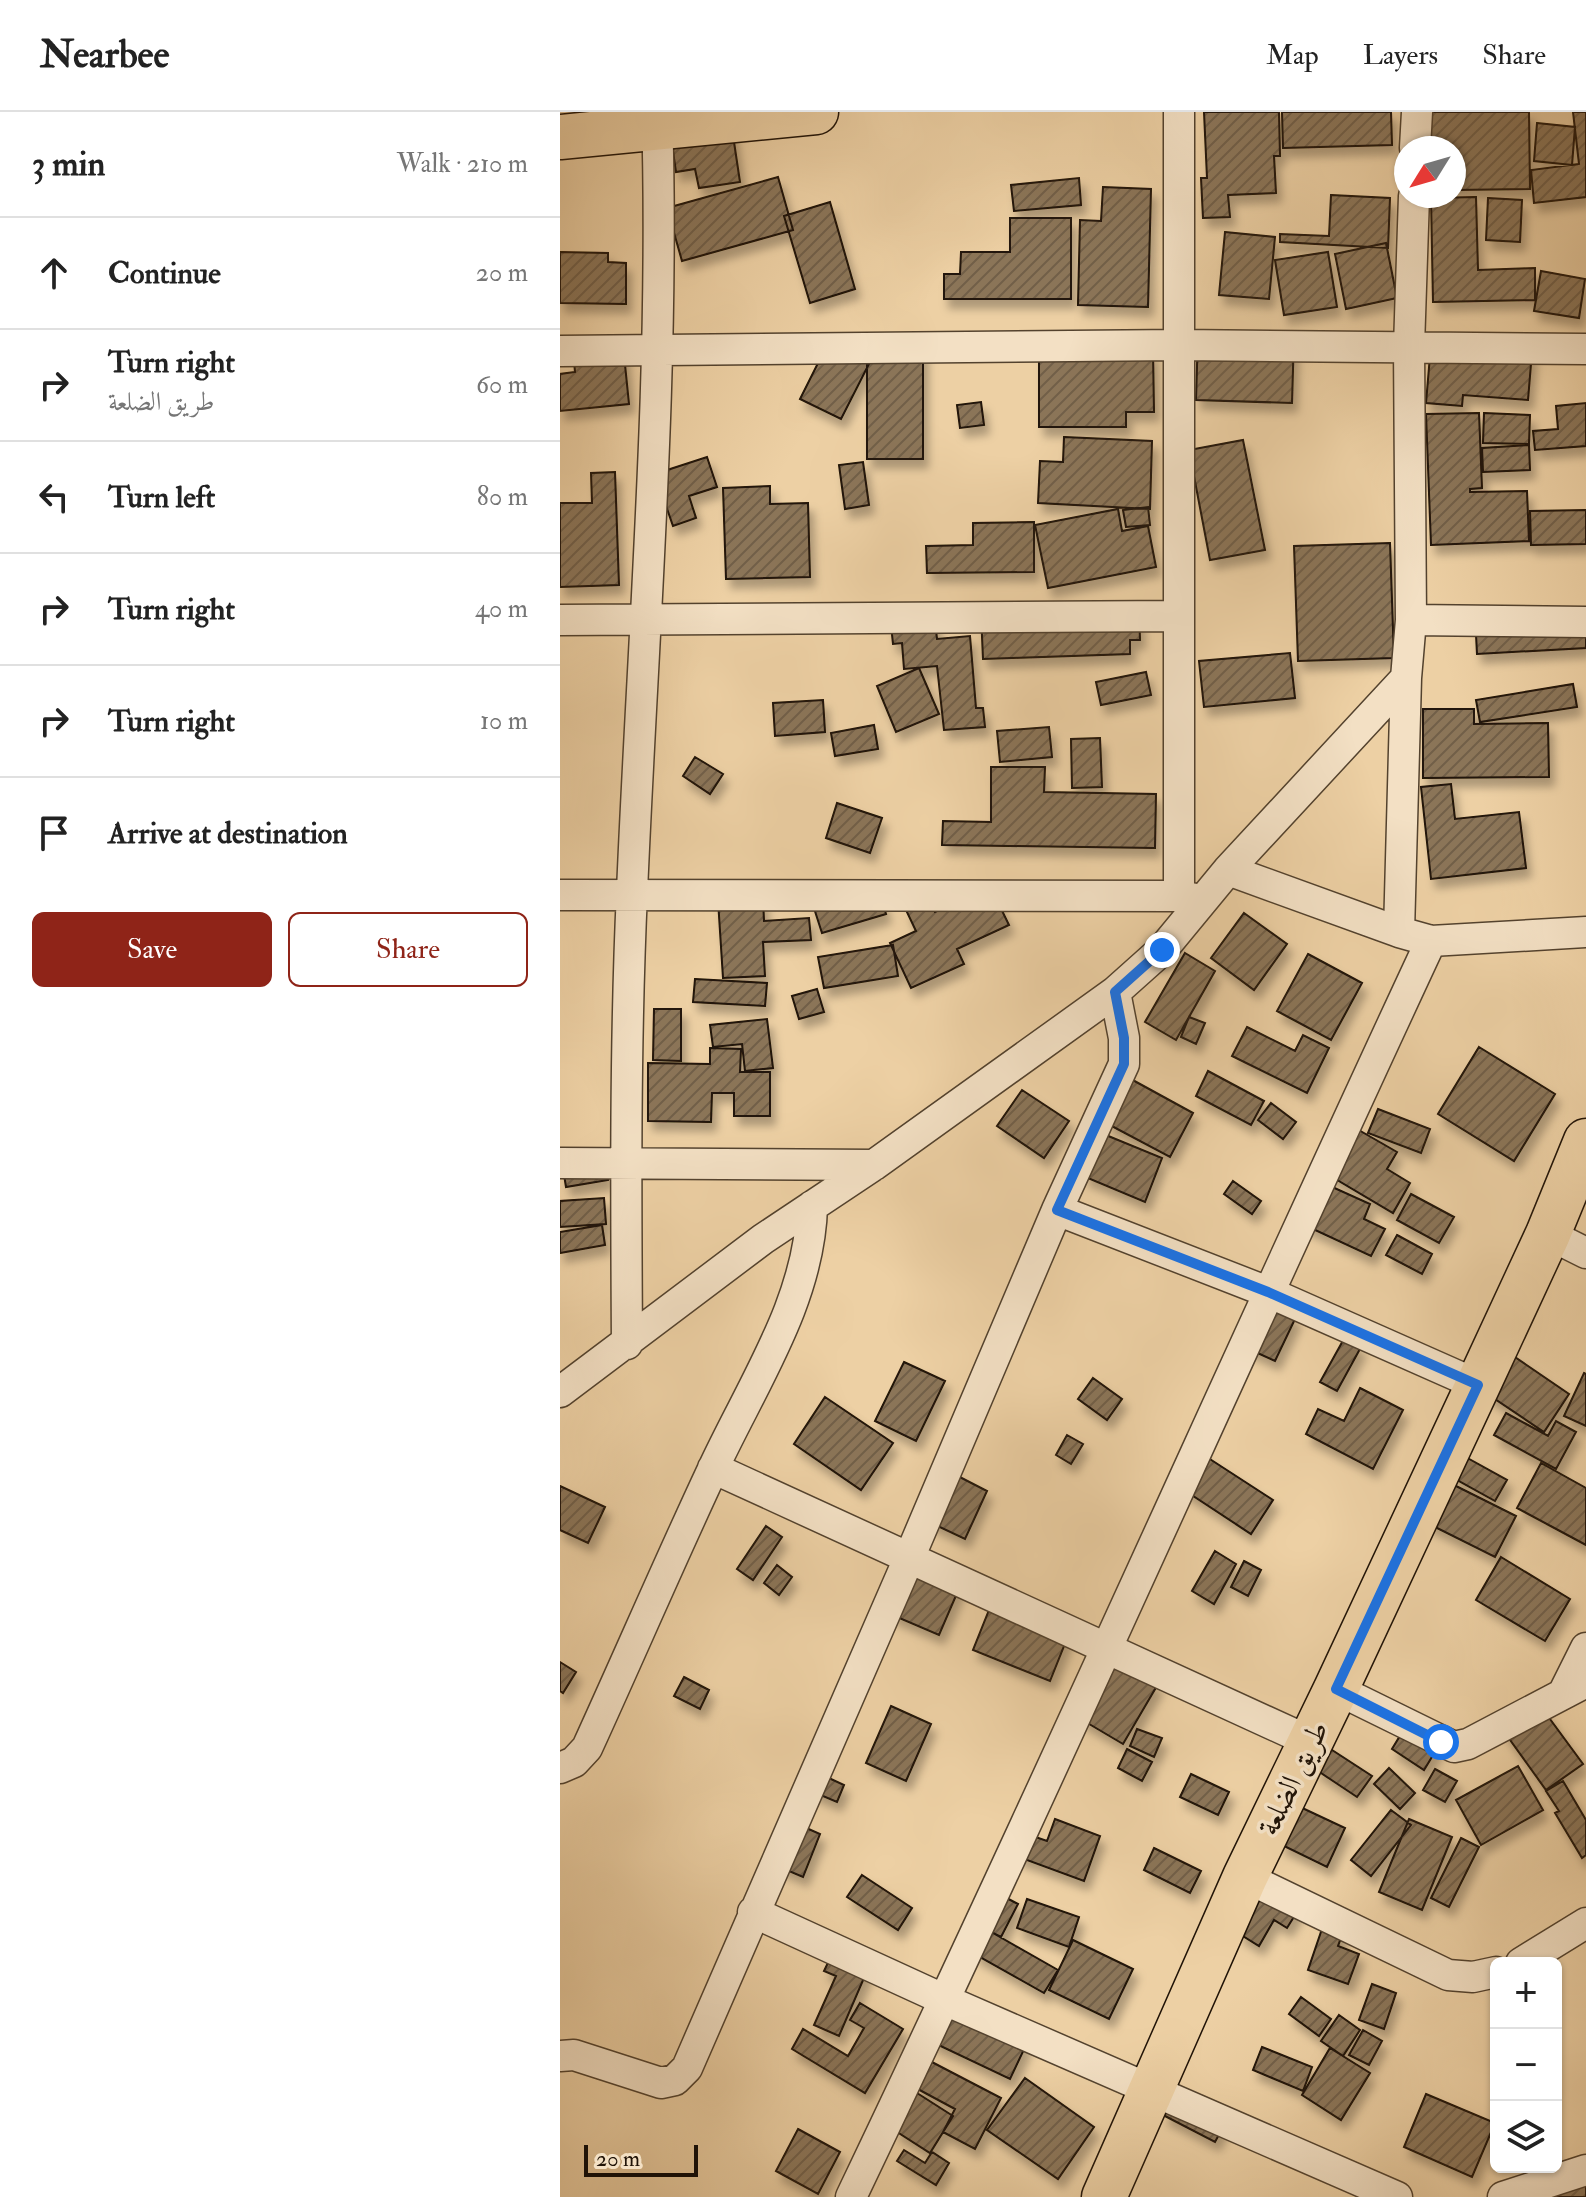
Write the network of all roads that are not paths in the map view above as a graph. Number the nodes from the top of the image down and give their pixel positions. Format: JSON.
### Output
{"nodes":[{"id":1,"x":816,"y":112,"type":"edge"},
{"id":2,"x":1179,"y":112,"type":"edge"},
{"id":3,"x":1417,"y":112,"type":"edge"},
{"id":4,"x":658,"y":120,"type":"edge"},
{"id":5,"x":1416,"y":136,"type":"edge"},
{"id":6,"x":560,"y":137,"type":"edge"},
{"id":7,"x":1414,"y":208,"type":"edge"},
{"id":8,"x":1180,"y":345,"type":"junction"},
{"id":9,"x":1409,"y":347,"type":"junction"},
{"id":10,"x":1586,"y":349,"type":"edge"},
{"id":11,"x":560,"y":351,"type":"edge"},
{"id":12,"x":657,"y":351,"type":"junction"},
{"id":13,"x":1179,"y":616,"type":"junction"},
{"id":14,"x":560,"y":620,"type":"edge"},
{"id":15,"x":646,"y":620,"type":"junction"},
{"id":16,"x":1411,"y":620,"type":"junction"},
{"id":17,"x":1586,"y":622,"type":"edge"},
{"id":18,"x":1406,"y":678,"type":"junction"},
{"id":19,"x":1228,"y":870,"type":"junction"},
{"id":20,"x":560,"y":895,"type":"edge"},
{"id":21,"x":632,"y":896,"type":"junction"},
{"id":22,"x":1190,"y":898,"type":"junction"},
{"id":23,"x":1399,"y":932,"type":"junction"},
{"id":24,"x":1586,"y":932,"type":"edge"},
{"id":25,"x":1431,"y":941,"type":"junction"},
{"id":26,"x":1115,"y":992,"type":"junction"},
{"id":27,"x":1586,"y":1141,"type":"edge"},
{"id":28,"x":560,"y":1163,"type":"edge"},
{"id":29,"x":626,"y":1163,"type":"junction"},
{"id":30,"x":874,"y":1165,"type":"junction"},
{"id":31,"x":812,"y":1206,"type":"junction"},
{"id":32,"x":1057,"y":1210,"type":"junction"},
{"id":33,"x":1567,"y":1243,"type":"edge"},
{"id":34,"x":1268,"y":1292,"type":"junction"},
{"id":35,"x":627,"y":1344,"type":"junction"},
{"id":36,"x":1478,"y":1385,"type":"junction"},
{"id":37,"x":560,"y":1392,"type":"edge"},
{"id":38,"x":713,"y":1468,"type":"junction"},
{"id":39,"x":910,"y":1556,"type":"junction"},
{"id":40,"x":1106,"y":1647,"type":"junction"},
{"id":41,"x":1586,"y":1648,"type":"edge"},
{"id":42,"x":1575,"y":1688,"type":"edge"},
{"id":43,"x":1336,"y":1689,"type":"junction"},
{"id":44,"x":1311,"y":1742,"type":"junction"},
{"id":45,"x":560,"y":1768,"type":"edge"},
{"id":46,"x":1245,"y":1877,"type":"junction"},
{"id":47,"x":753,"y":1912,"type":"junction"},
{"id":48,"x":1586,"y":1923,"type":"edge"},
{"id":49,"x":1531,"y":1957,"type":"edge"},
{"id":50,"x":1490,"y":1973,"type":"edge"},
{"id":51,"x":945,"y":2000,"type":"junction"},
{"id":52,"x":560,"y":2056,"type":"edge"},
{"id":53,"x":1152,"y":2088,"type":"junction"},
{"id":54,"x":1586,"y":2170,"type":"edge"},
{"id":55,"x":851,"y":2197,"type":"edge"},
{"id":56,"x":1104,"y":2197,"type":"edge"},
{"id":57,"x":1397,"y":2197,"type":"edge"},
{"id":58,"x":1503,"y":2197,"type":"edge"}],
"edges":[{"from":1,"to":4,"type":"main road"},
{"from":2,"to":8,"type":"street"},
{"from":3,"to":5,"type":"street"},
{"from":4,"to":6,"type":"main road"},
{"from":4,"to":12,"type":"street"},
{"from":7,"to":9,"type":"street"},
{"from":8,"to":9,"type":"street"},
{"from":8,"to":12,"type":"street"},
{"from":8,"to":13,"type":"street"},
{"from":9,"to":10,"type":"street"},
{"from":9,"to":16,"type":"street"},
{"from":11,"to":12,"type":"street"},
{"from":12,"to":15,"type":"street"},
{"from":13,"to":15,"type":"street"},
{"from":13,"to":22,"type":"street"},
{"from":14,"to":15,"type":"street"},
{"from":15,"to":21,"type":"street"},
{"from":16,"to":17,"type":"street"},
{"from":16,"to":18,"type":"street"},
{"from":18,"to":19,"type":"street"},
{"from":18,"to":23,"type":"street"},
{"from":19,"to":22,"type":"street"},
{"from":19,"to":23,"type":"street"},
{"from":20,"to":21,"type":"street"},
{"from":21,"to":22,"type":"street"},
{"from":21,"to":29,"type":"street"},
{"from":22,"to":26,"type":"street"},
{"from":23,"to":25,"type":"street"},
{"from":24,"to":25,"type":"street"},
{"from":25,"to":34,"type":"street"},
{"from":26,"to":30,"type":"street"},
{"from":26,"to":32,"type":"street"},
{"from":27,"to":33,"type":"main road","name":"طريق الضلعة"},
{"from":28,"to":29,"type":"street"},
{"from":29,"to":30,"type":"street"},
{"from":29,"to":35,"type":"street"},
{"from":30,"to":31,"type":"street"},
{"from":31,"to":35,"type":"street"},
{"from":31,"to":38,"type":"street"},
{"from":32,"to":34,"type":"street"},
{"from":32,"to":39,"type":"street"},
{"from":33,"to":36,"type":"main road","name":"طريق الضلعة"},
{"from":34,"to":36,"type":"street"},
{"from":34,"to":40,"type":"street"},
{"from":35,"to":37,"type":"street"},
{"from":36,"to":43,"type":"main road","name":"طريق الضلعة"},
{"from":38,"to":39,"type":"street"},
{"from":38,"to":45,"type":"street"},
{"from":39,"to":40,"type":"street"},
{"from":39,"to":47,"type":"street"},
{"from":40,"to":44,"type":"street"},
{"from":40,"to":51,"type":"street"},
{"from":41,"to":42,"type":"street"},
{"from":42,"to":43,"type":"street"},
{"from":43,"to":44,"type":"main road","name":"طريق الضلعة"},
{"from":44,"to":46,"type":"main road","name":"طريق الضلعة"},
{"from":46,"to":50,"type":"street"},
{"from":46,"to":53,"type":"main road","name":"طريق الضلعة"},
{"from":47,"to":51,"type":"street"},
{"from":47,"to":52,"type":"street"},
{"from":48,"to":49,"type":"street"},
{"from":51,"to":53,"type":"street"},
{"from":51,"to":55,"type":"street"},
{"from":53,"to":56,"type":"main road","name":"طريق الضلعة"},
{"from":53,"to":57,"type":"street"},
{"from":54,"to":58,"type":"street"}]}
